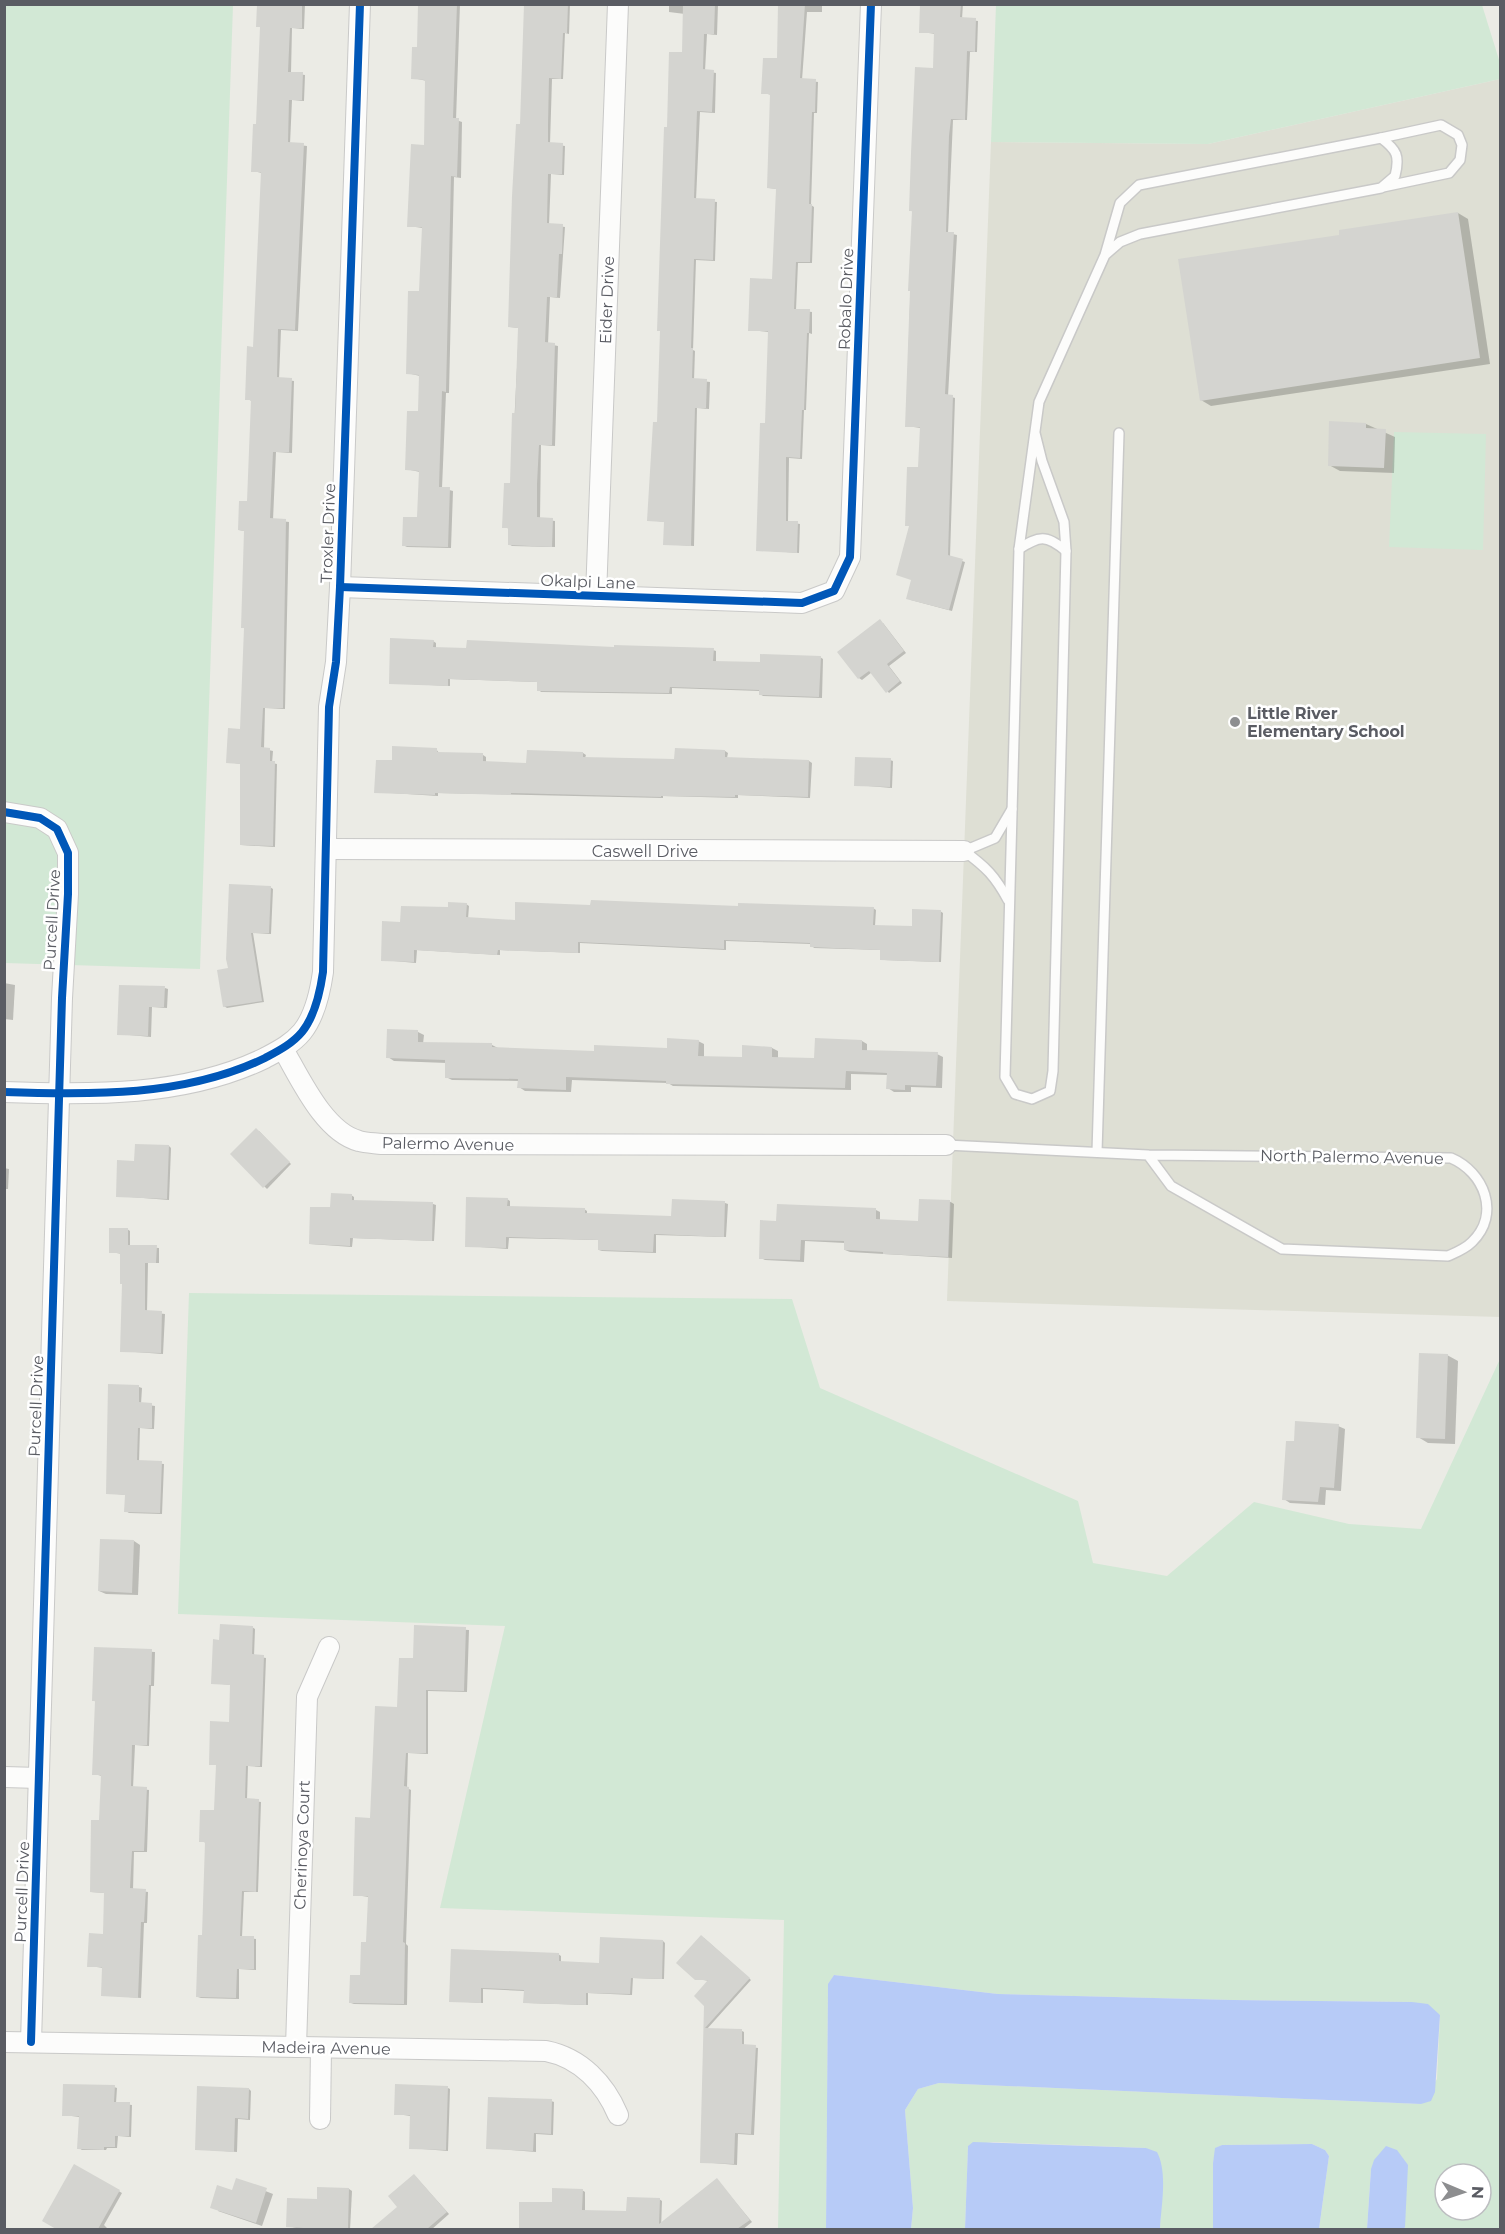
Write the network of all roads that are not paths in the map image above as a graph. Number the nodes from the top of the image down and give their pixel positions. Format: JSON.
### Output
{"nodes":[{"id":1,"x":360,"y":4,"type":"edge"},
{"id":2,"x":618,"y":4,"type":"edge"},
{"id":3,"x":871,"y":4,"type":"edge"},
{"id":4,"x":1381,"y":138,"type":"junction"},
{"id":5,"x":1381,"y":188,"type":"junction"},
{"id":6,"x":1105,"y":255,"type":"junction"},
{"id":7,"x":1035,"y":433,"type":"junction"},
{"id":8,"x":1119,"y":433,"type":"dead end"},
{"id":9,"x":1019,"y":549,"type":"junction"},
{"id":10,"x":1066,"y":550,"type":"junction"},
{"id":11,"x":340,"y":587,"type":"junction"},
{"id":12,"x":834,"y":591,"type":"joint"},
{"id":13,"x":596,"y":596,"type":"junction"},
{"id":14,"x":1012,"y":808,"type":"junction"},
{"id":15,"x":4,"y":812,"type":"edge"},
{"id":16,"x":326,"y":849,"type":"junction"},
{"id":17,"x":964,"y":851,"type":"junction"},
{"id":18,"x":1009,"y":903,"type":"junction"},
{"id":19,"x":283,"y":1049,"type":"junction"},
{"id":20,"x":4,"y":1092,"type":"edge"},
{"id":21,"x":59,"y":1094,"type":"junction"},
{"id":22,"x":946,"y":1145,"type":"joint"},
{"id":23,"x":1097,"y":1152,"type":"junction"},
{"id":24,"x":1148,"y":1155,"type":"junction"},
{"id":25,"x":329,"y":1647,"type":"dead end"},
{"id":26,"x":4,"y":1777,"type":"edge"},
{"id":27,"x":39,"y":1778,"type":"junction"},
{"id":28,"x":4,"y":2042,"type":"edge"},
{"id":29,"x":31,"y":2042,"type":"junction"},
{"id":30,"x":296,"y":2047,"type":"junction"},
{"id":31,"x":321,"y":2048,"type":"junction"},
{"id":32,"x":618,"y":2115,"type":"dead end"},
{"id":33,"x":320,"y":2119,"type":"dead end"}],
"edges":[{"from":1,"to":11,"type":"street","name":"Troxler Drive"},
{"from":2,"to":13,"type":"street","name":"Eider Drive"},
{"from":3,"to":12,"type":"street","name":"Robalo Drive"},
{"from":4,"to":5,"type":"lane"},
{"from":4,"to":5,"type":"lane"},
{"from":4,"to":6,"type":"lane"},
{"from":5,"to":6,"type":"lane"},
{"from":6,"to":7,"type":"lane"},
{"from":7,"to":9,"type":"lane"},
{"from":7,"to":10,"type":"lane"},
{"from":8,"to":23,"type":"lane"},
{"from":9,"to":10,"type":"lane"},
{"from":9,"to":14,"type":"lane"},
{"from":10,"to":18,"type":"lane"},
{"from":11,"to":13,"type":"street","name":"Okalpi Lane"},
{"from":11,"to":16,"type":"street","name":"Troxler Drive"},
{"from":12,"to":13,"type":"street","name":"Okalpi Lane"},
{"from":14,"to":17,"type":"lane"},
{"from":14,"to":18,"type":"lane"},
{"from":15,"to":21,"type":"street","name":"Purcell Drive"},
{"from":16,"to":17,"type":"street","name":"Caswell Drive"},
{"from":16,"to":19,"type":"street","name":"Troxler Drive"},
{"from":17,"to":18,"type":"lane"},
{"from":19,"to":21,"type":"street"},
{"from":19,"to":22,"type":"street","name":"Palermo Avenue"},
{"from":20,"to":21,"type":"street"},
{"from":21,"to":27,"type":"street","name":"Purcell Drive"},
{"from":22,"to":23,"type":"lane","name":"North Palermo Avenue"},
{"from":23,"to":24,"type":"lane","name":"North Palermo Avenue"},
{"from":24,"to":24,"type":"lane","name":"North Palermo Avenue"},
{"from":25,"to":30,"type":"street","name":"Cherinoya Court"},
{"from":26,"to":27,"type":"street"},
{"from":27,"to":29,"type":"street","name":"Purcell Drive"},
{"from":28,"to":29,"type":"street","name":"Madeira Avenue"},
{"from":29,"to":30,"type":"street","name":"Madeira Avenue"},
{"from":30,"to":31,"type":"street","name":"Madeira Avenue"},
{"from":31,"to":32,"type":"street","name":"Madeira Avenue"},
{"from":31,"to":33,"type":"street"}]}
